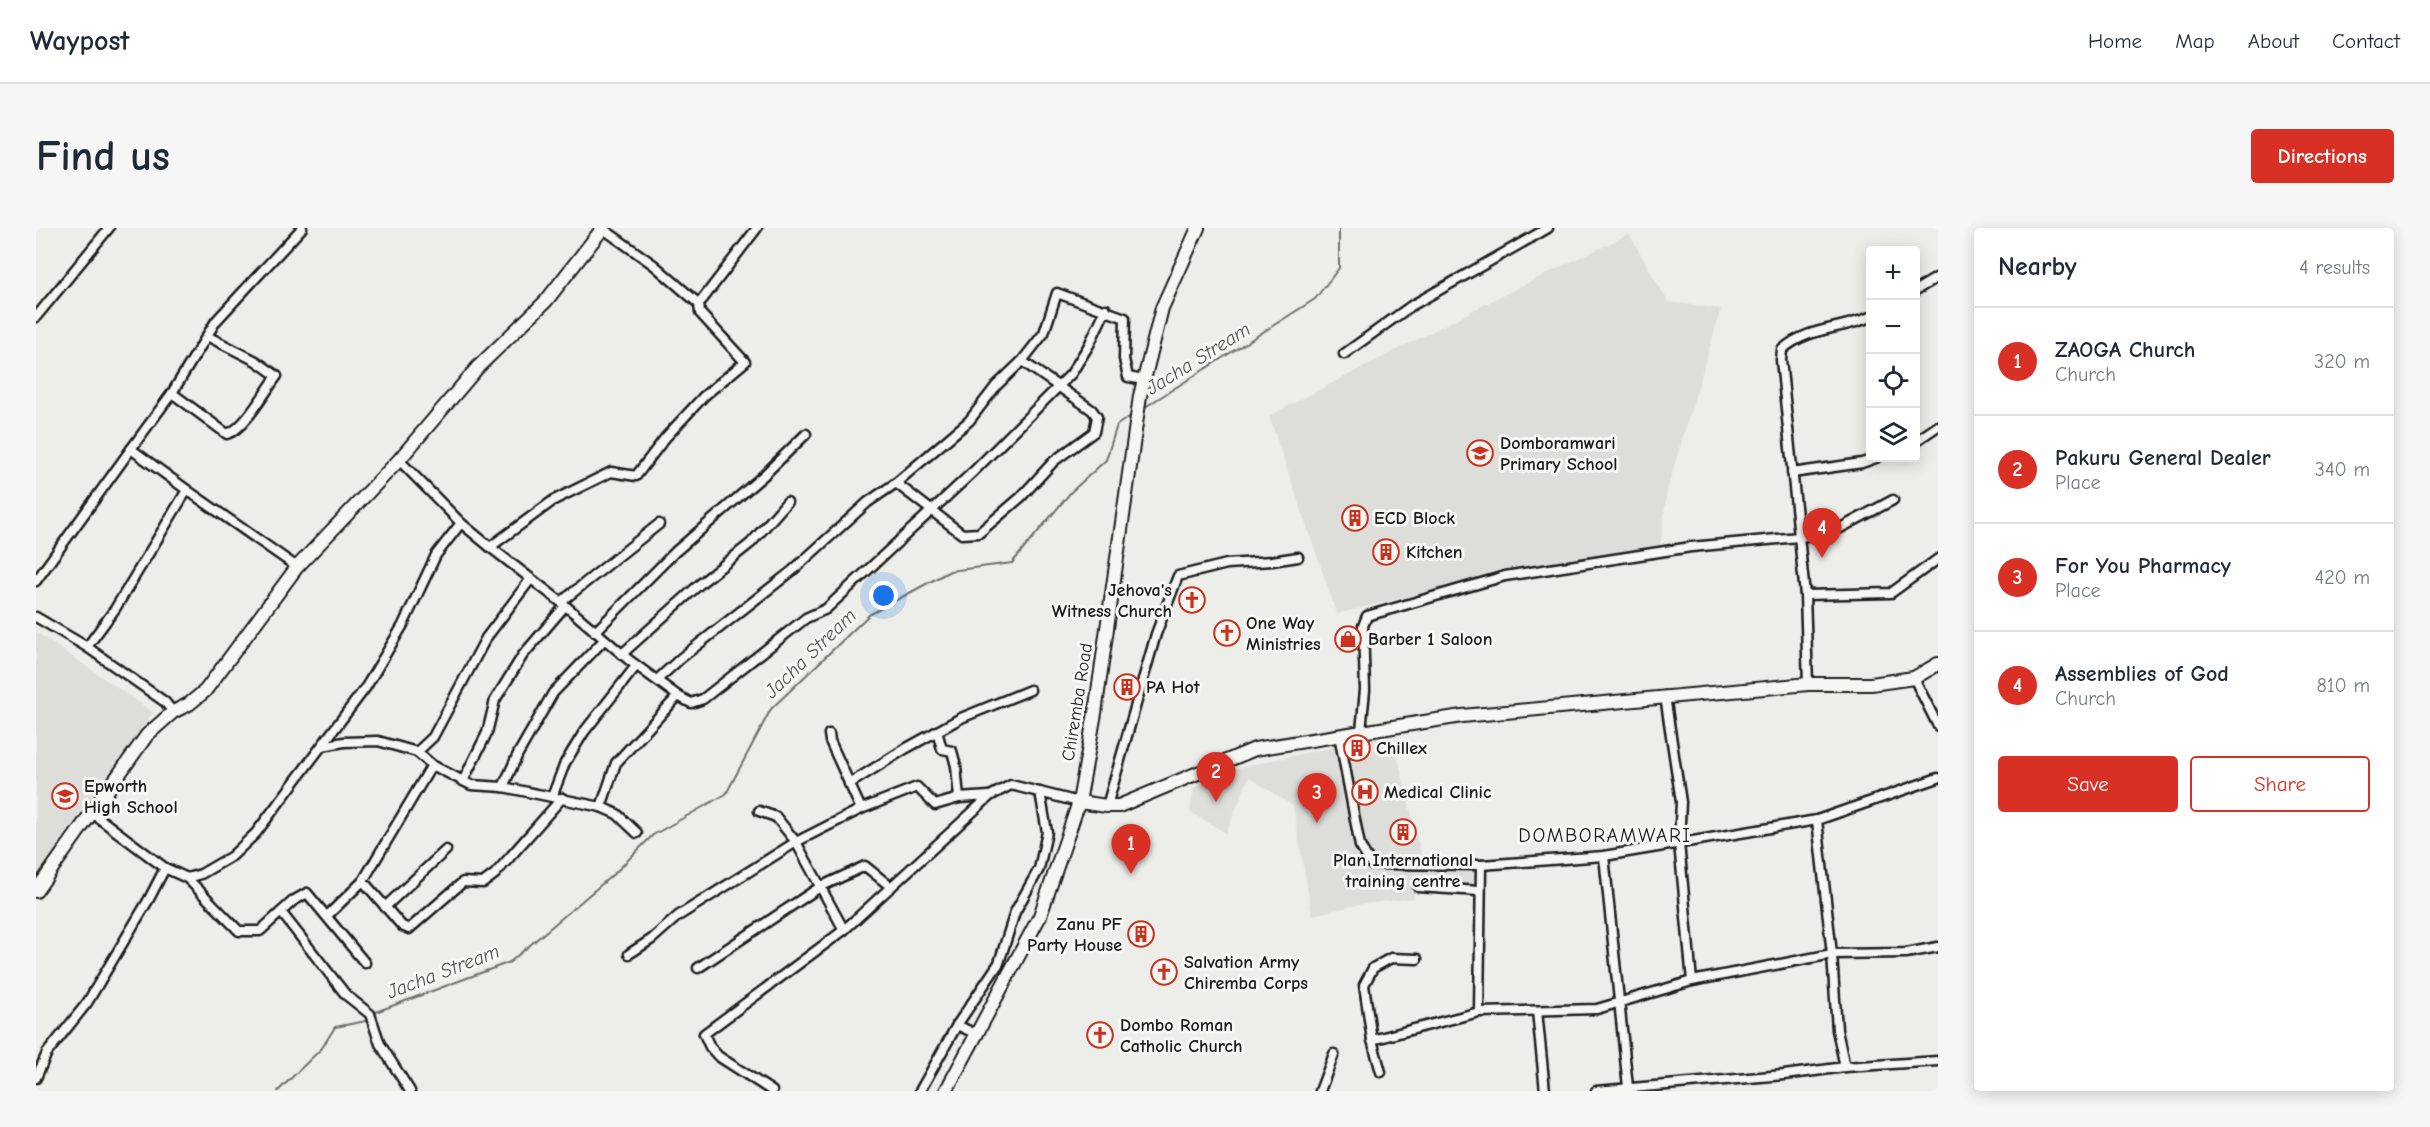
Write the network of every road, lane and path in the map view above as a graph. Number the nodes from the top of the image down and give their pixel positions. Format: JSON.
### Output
{"nodes":[{"id":1,"x":109,"y":228,"type":"edge"},
{"id":2,"x":302,"y":228,"type":"edge"},
{"id":3,"x":603,"y":228,"type":"edge"},
{"id":4,"x":757,"y":228,"type":"edge"},
{"id":5,"x":1198,"y":228,"type":"edge"},
{"id":6,"x":1548,"y":228,"type":"edge"},
{"id":7,"x":1938,"y":277,"type":"edge"},
{"id":8,"x":1920,"y":288,"type":"edge"},
{"id":9,"x":699,"y":304,"type":"junction"},
{"id":10,"x":1106,"y":309,"type":"junction"},
{"id":11,"x":36,"y":316,"type":"edge"},
{"id":12,"x":1866,"y":318,"type":"edge"},
{"id":13,"x":207,"y":336,"type":"junction"},
{"id":14,"x":1344,"y":354,"type":"dead end"},
{"id":15,"x":1022,"y":361,"type":"junction"},
{"id":16,"x":1143,"y":380,"type":"junction"},
{"id":17,"x":1058,"y":387,"type":"junction"},
{"id":18,"x":171,"y":393,"type":"junction"},
{"id":19,"x":1938,"y":426,"type":"edge"},
{"id":20,"x":806,"y":434,"type":"dead end"},
{"id":21,"x":1920,"y":438,"type":"edge"},
{"id":22,"x":131,"y":449,"type":"junction"},
{"id":23,"x":399,"y":460,"type":"junction"},
{"id":24,"x":1866,"y":462,"type":"edge"},
{"id":25,"x":1792,"y":473,"type":"junction"},
{"id":26,"x":896,"y":483,"type":"junction"},
{"id":27,"x":187,"y":490,"type":"junction"},
{"id":28,"x":1893,"y":500,"type":"dead end"},
{"id":29,"x":787,"y":502,"type":"dead end"},
{"id":30,"x":931,"y":510,"type":"junction"},
{"id":31,"x":461,"y":523,"type":"junction"},
{"id":32,"x":659,"y":524,"type":"dead end"},
{"id":33,"x":1799,"y":537,"type":"junction"},
{"id":34,"x":490,"y":547,"type":"junction"},
{"id":35,"x":1298,"y":557,"type":"dead end"},
{"id":36,"x":1938,"y":559,"type":"edge"},
{"id":37,"x":297,"y":567,"type":"junction"},
{"id":38,"x":530,"y":580,"type":"junction"},
{"id":39,"x":36,"y":581,"type":"edge"},
{"id":40,"x":1805,"y":595,"type":"junction"},
{"id":41,"x":563,"y":604,"type":"junction"},
{"id":42,"x":36,"y":617,"type":"edge"},
{"id":43,"x":595,"y":633,"type":"junction"},
{"id":44,"x":604,"y":640,"type":"junction"},
{"id":45,"x":87,"y":647,"type":"junction"},
{"id":46,"x":621,"y":654,"type":"junction"},
{"id":47,"x":1938,"y":663,"type":"edge"},
{"id":48,"x":636,"y":666,"type":"junction"},
{"id":49,"x":1914,"y":678,"type":"junction"},
{"id":50,"x":658,"y":680,"type":"junction"},
{"id":51,"x":1808,"y":684,"type":"junction"},
{"id":52,"x":1030,"y":690,"type":"dead end"},
{"id":53,"x":678,"y":696,"type":"junction"},
{"id":54,"x":1665,"y":696,"type":"junction"},
{"id":55,"x":173,"y":712,"type":"junction"},
{"id":56,"x":1938,"y":726,"type":"edge"},
{"id":57,"x":937,"y":731,"type":"junction"},
{"id":58,"x":1361,"y":731,"type":"junction"},
{"id":59,"x":830,"y":734,"type":"dead end"},
{"id":60,"x":1339,"y":735,"type":"junction"},
{"id":61,"x":322,"y":747,"type":"junction"},
{"id":62,"x":417,"y":752,"type":"junction"},
{"id":63,"x":432,"y":765,"type":"junction"},
{"id":64,"x":1938,"y":778,"type":"edge"},
{"id":65,"x":463,"y":781,"type":"junction"},
{"id":66,"x":849,"y":784,"type":"junction"},
{"id":67,"x":503,"y":788,"type":"junction"},
{"id":68,"x":1040,"y":792,"type":"junction"},
{"id":69,"x":552,"y":796,"type":"junction"},
{"id":70,"x":990,"y":796,"type":"junction"},
{"id":71,"x":562,"y":798,"type":"junction"},
{"id":72,"x":959,"y":798,"type":"junction"},
{"id":73,"x":1079,"y":802,"type":"junction"},
{"id":74,"x":1107,"y":806,"type":"junction"},
{"id":75,"x":602,"y":807,"type":"junction"},
{"id":76,"x":861,"y":808,"type":"junction"},
{"id":77,"x":759,"y":811,"type":"dead end"},
{"id":78,"x":92,"y":813,"type":"junction"},
{"id":79,"x":1817,"y":820,"type":"junction"},
{"id":80,"x":637,"y":833,"type":"dead end"},
{"id":81,"x":796,"y":842,"type":"junction"},
{"id":82,"x":1679,"y":843,"type":"junction"},
{"id":83,"x":446,"y":850,"type":"dead end"},
{"id":84,"x":1604,"y":856,"type":"junction"},
{"id":85,"x":1481,"y":865,"type":"junction"},
{"id":86,"x":165,"y":868,"type":"junction"},
{"id":87,"x":187,"y":878,"type":"junction"},
{"id":88,"x":363,"y":881,"type":"junction"},
{"id":89,"x":820,"y":887,"type":"junction"},
{"id":90,"x":891,"y":887,"type":"junction"},
{"id":91,"x":1418,"y":887,"type":"dead end"},
{"id":92,"x":36,"y":891,"type":"edge"},
{"id":93,"x":1479,"y":891,"type":"junction"},
{"id":94,"x":385,"y":907,"type":"junction"},
{"id":95,"x":281,"y":912,"type":"junction"},
{"id":96,"x":327,"y":916,"type":"junction"},
{"id":97,"x":844,"y":930,"type":"junction"},
{"id":98,"x":1938,"y":947,"type":"edge"},
{"id":99,"x":629,"y":954,"type":"dead end"},
{"id":100,"x":1832,"y":954,"type":"junction"},
{"id":101,"x":1417,"y":959,"type":"dead end"},
{"id":102,"x":365,"y":963,"type":"dead end"},
{"id":103,"x":698,"y":969,"type":"dead end"},
{"id":104,"x":1692,"y":981,"type":"junction"},
{"id":105,"x":1618,"y":1003,"type":"junction"},
{"id":106,"x":1537,"y":1011,"type":"junction"},
{"id":107,"x":1479,"y":1012,"type":"junction"},
{"id":108,"x":957,"y":1025,"type":"junction"},
{"id":109,"x":978,"y":1035,"type":"junction"},
{"id":110,"x":1372,"y":1040,"type":"junction"},
{"id":111,"x":1334,"y":1054,"type":"dead end"},
{"id":112,"x":1938,"y":1061,"type":"edge"},
{"id":113,"x":1845,"y":1067,"type":"junction"},
{"id":114,"x":1381,"y":1072,"type":"dead end"},
{"id":115,"x":36,"y":1078,"type":"edge"},
{"id":116,"x":1628,"y":1087,"type":"junction"},
{"id":117,"x":410,"y":1091,"type":"edge"},
{"id":118,"x":771,"y":1091,"type":"edge"},
{"id":119,"x":920,"y":1091,"type":"edge"},
{"id":120,"x":946,"y":1091,"type":"edge"},
{"id":121,"x":1320,"y":1091,"type":"edge"},
{"id":122,"x":1545,"y":1091,"type":"edge"},
{"id":123,"x":1596,"y":1091,"type":"edge"}],
"edges":[{"from":1,"to":11,"type":"street"},
{"from":2,"to":13,"type":"street"},
{"from":3,"to":9,"type":"street"},
{"from":3,"to":23,"type":"street"},
{"from":4,"to":9,"type":"street"},
{"from":5,"to":16,"type":"street","name":"Chiremba Road"},
{"from":6,"to":14,"type":"street"},
{"from":7,"to":8,"type":"street"},
{"from":9,"to":34,"type":"street"},
{"from":10,"to":15,"type":"street"},
{"from":10,"to":16,"type":"street"},
{"from":10,"to":17,"type":"street"},
{"from":12,"to":25,"type":"street"},
{"from":13,"to":18,"type":"street"},
{"from":13,"to":18,"type":"street"},
{"from":15,"to":17,"type":"street"},
{"from":15,"to":26,"type":"street"},
{"from":16,"to":73,"type":"street","name":"Chiremba Road"},
{"from":17,"to":30,"type":"street"},
{"from":17,"to":30,"type":"street"},
{"from":18,"to":22,"type":"street"},
{"from":19,"to":21,"type":"street"},
{"from":20,"to":43,"type":"street"},
{"from":22,"to":27,"type":"street"},
{"from":22,"to":39,"type":"street"},
{"from":23,"to":31,"type":"street"},
{"from":23,"to":37,"type":"street"},
{"from":24,"to":25,"type":"street"},
{"from":25,"to":33,"type":"street"},
{"from":26,"to":30,"type":"street"},
{"from":26,"to":50,"type":"street"},
{"from":27,"to":37,"type":"street"},
{"from":27,"to":45,"type":"street"},
{"from":28,"to":33,"type":"street"},
{"from":29,"to":46,"type":"street"},
{"from":30,"to":53,"type":"street"},
{"from":31,"to":34,"type":"street"},
{"from":31,"to":61,"type":"street"},
{"from":32,"to":41,"type":"street"},
{"from":33,"to":40,"type":"street"},
{"from":33,"to":58,"type":"street"},
{"from":34,"to":38,"type":"street"},
{"from":35,"to":74,"type":"street"},
{"from":36,"to":40,"type":"street"},
{"from":37,"to":55,"type":"street"},
{"from":38,"to":41,"type":"street"},
{"from":38,"to":62,"type":"street"},
{"from":40,"to":51,"type":"street"},
{"from":41,"to":43,"type":"street"},
{"from":41,"to":65,"type":"street"},
{"from":42,"to":45,"type":"street"},
{"from":43,"to":44,"type":"street"},
{"from":44,"to":46,"type":"street"},
{"from":44,"to":67,"type":"street"},
{"from":45,"to":55,"type":"street"},
{"from":46,"to":48,"type":"street"},
{"from":47,"to":49,"type":"street"},
{"from":48,"to":50,"type":"street"},
{"from":48,"to":69,"type":"street"},
{"from":49,"to":51,"type":"street"},
{"from":49,"to":56,"type":"street"},
{"from":50,"to":53,"type":"street"},
{"from":51,"to":54,"type":"street"},
{"from":52,"to":57,"type":"street"},
{"from":53,"to":75,"type":"street"},
{"from":54,"to":58,"type":"street"},
{"from":54,"to":82,"type":"street"},
{"from":55,"to":78,"type":"street"},
{"from":57,"to":66,"type":"street"},
{"from":57,"to":72,"type":"street"},
{"from":58,"to":60,"type":"street"},
{"from":59,"to":66,"type":"street"},
{"from":60,"to":74,"type":"street"},
{"from":60,"to":85,"type":"street"},
{"from":61,"to":62,"type":"street"},
{"from":61,"to":87,"type":"street"},
{"from":62,"to":63,"type":"street"},
{"from":63,"to":65,"type":"street"},
{"from":63,"to":88,"type":"street"},
{"from":64,"to":79,"type":"street"},
{"from":65,"to":67,"type":"street"},
{"from":66,"to":76,"type":"street"},
{"from":67,"to":69,"type":"street"},
{"from":68,"to":70,"type":"street"},
{"from":68,"to":73,"type":"street"},
{"from":68,"to":108,"type":"street"},
{"from":69,"to":71,"type":"street"},
{"from":70,"to":72,"type":"street"},
{"from":70,"to":90,"type":"street"},
{"from":71,"to":75,"type":"street"},
{"from":71,"to":94,"type":"street"},
{"from":72,"to":76,"type":"street"},
{"from":73,"to":74,"type":"street"},
{"from":73,"to":109,"type":"street","name":"Chiremba Road"},
{"from":75,"to":80,"type":"street"},
{"from":76,"to":81,"type":"street"},
{"from":77,"to":81,"type":"street"},
{"from":78,"to":86,"type":"street"},
{"from":78,"to":92,"type":"street"},
{"from":79,"to":82,"type":"street"},
{"from":79,"to":100,"type":"street"},
{"from":81,"to":89,"type":"street"},
{"from":81,"to":99,"type":"street"},
{"from":82,"to":84,"type":"street"},
{"from":82,"to":104,"type":"street"},
{"from":83,"to":94,"type":"street"},
{"from":84,"to":85,"type":"street"},
{"from":84,"to":105,"type":"street"},
{"from":85,"to":93,"type":"street"},
{"from":86,"to":87,"type":"street"},
{"from":86,"to":115,"type":"street"},
{"from":87,"to":95,"type":"street"},
{"from":88,"to":94,"type":"street"},
{"from":88,"to":96,"type":"street"},
{"from":89,"to":90,"type":"street"},
{"from":89,"to":97,"type":"street"},
{"from":89,"to":103,"type":"street"},
{"from":90,"to":97,"type":"street"},
{"from":91,"to":93,"type":"street"},
{"from":93,"to":107,"type":"street"},
{"from":95,"to":96,"type":"street"},
{"from":95,"to":117,"type":"street"},
{"from":96,"to":102,"type":"street"},
{"from":97,"to":118,"type":"street"},
{"from":98,"to":100,"type":"street"},
{"from":100,"to":104,"type":"street"},
{"from":100,"to":113,"type":"street"},
{"from":101,"to":110,"type":"street"},
{"from":104,"to":105,"type":"street"},
{"from":105,"to":106,"type":"street"},
{"from":105,"to":116,"type":"street"},
{"from":106,"to":107,"type":"street"},
{"from":106,"to":122,"type":"street"},
{"from":107,"to":110,"type":"street"},
{"from":108,"to":109,"type":"street"},
{"from":108,"to":119,"type":"street"},
{"from":109,"to":120,"type":"street","name":"Chiremba Road"},
{"from":110,"to":114,"type":"street"},
{"from":111,"to":121,"type":"street"},
{"from":112,"to":113,"type":"street"},
{"from":113,"to":116,"type":"street"},
{"from":116,"to":123,"type":"street"}]}
